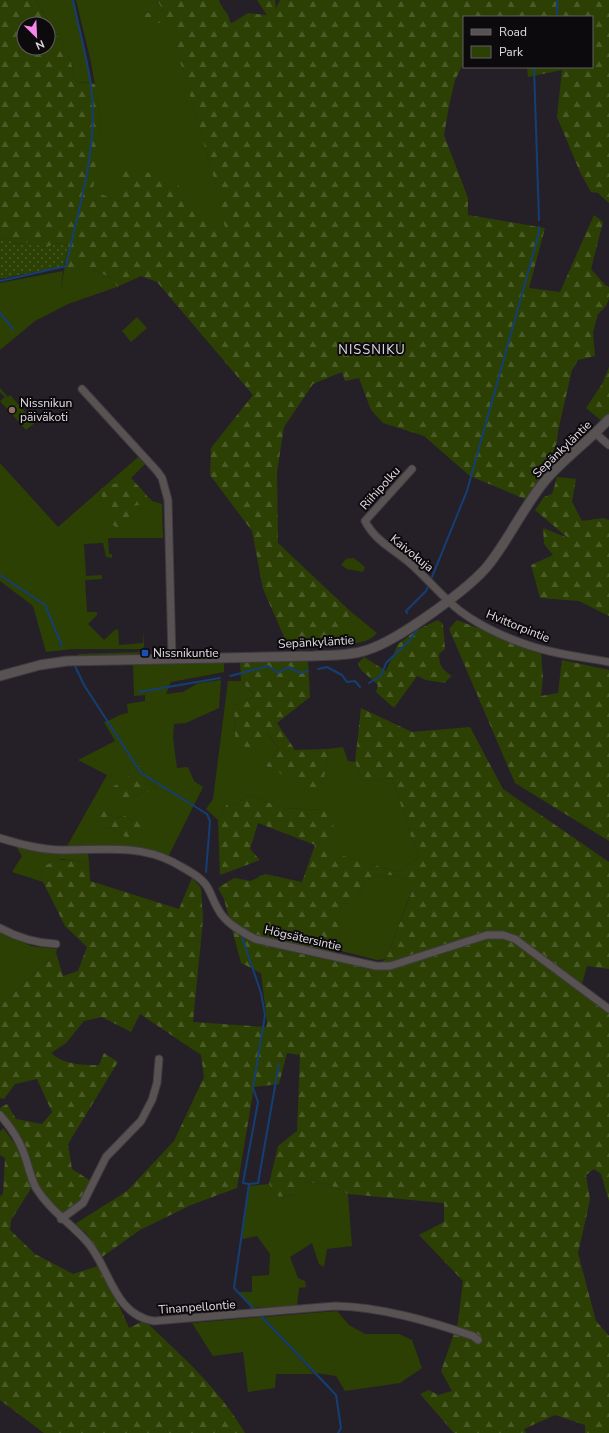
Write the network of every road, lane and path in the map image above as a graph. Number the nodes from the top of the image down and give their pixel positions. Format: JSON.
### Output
{"nodes":[{"id":1,"x":82,"y":389,"type":"dead end"},
{"id":2,"x":609,"y":420,"type":"edge"},
{"id":3,"x":595,"y":433,"type":"junction"},
{"id":4,"x":609,"y":445,"type":"edge"},
{"id":5,"x":412,"y":469,"type":"dead end"},
{"id":6,"x":365,"y":521,"type":"joint"},
{"id":7,"x":448,"y":600,"type":"junction"},
{"id":8,"x":172,"y":658,"type":"junction"},
{"id":9,"x":609,"y":662,"type":"edge"},
{"id":10,"x":0,"y":676,"type":"edge"},
{"id":11,"x":0,"y":838,"type":"edge"},
{"id":12,"x":0,"y":928,"type":"edge"},
{"id":13,"x":56,"y":944,"type":"dead end"},
{"id":14,"x":609,"y":1009,"type":"edge"},
{"id":15,"x":159,"y":1059,"type":"dead end"},
{"id":16,"x":0,"y":1115,"type":"edge"},
{"id":17,"x":61,"y":1218,"type":"junction"},
{"id":18,"x":478,"y":1340,"type":"dead end"}],
"edges":[{"from":1,"to":8,"type":"street"},
{"from":2,"to":3,"type":"street","name":"Sepänkyläntie"},
{"from":3,"to":4,"type":"street"},
{"from":3,"to":7,"type":"street","name":"Sepänkyläntie"},
{"from":5,"to":6,"type":"street","name":"Riihipolku"},
{"from":6,"to":7,"type":"street","name":"Kaivokuja"},
{"from":7,"to":8,"type":"street","name":"Sepänkyläntie"},
{"from":7,"to":9,"type":"street","name":"Hvittorpintie"},
{"from":8,"to":10,"type":"street","name":"Sepänkyläntie"},
{"from":11,"to":14,"type":"street","name":"Högsätersintie"},
{"from":12,"to":13,"type":"street"},
{"from":15,"to":17,"type":"street"},
{"from":16,"to":17,"type":"street","name":"Tinanpellontie"},
{"from":17,"to":18,"type":"street","name":"Tinanpellontie"}]}
